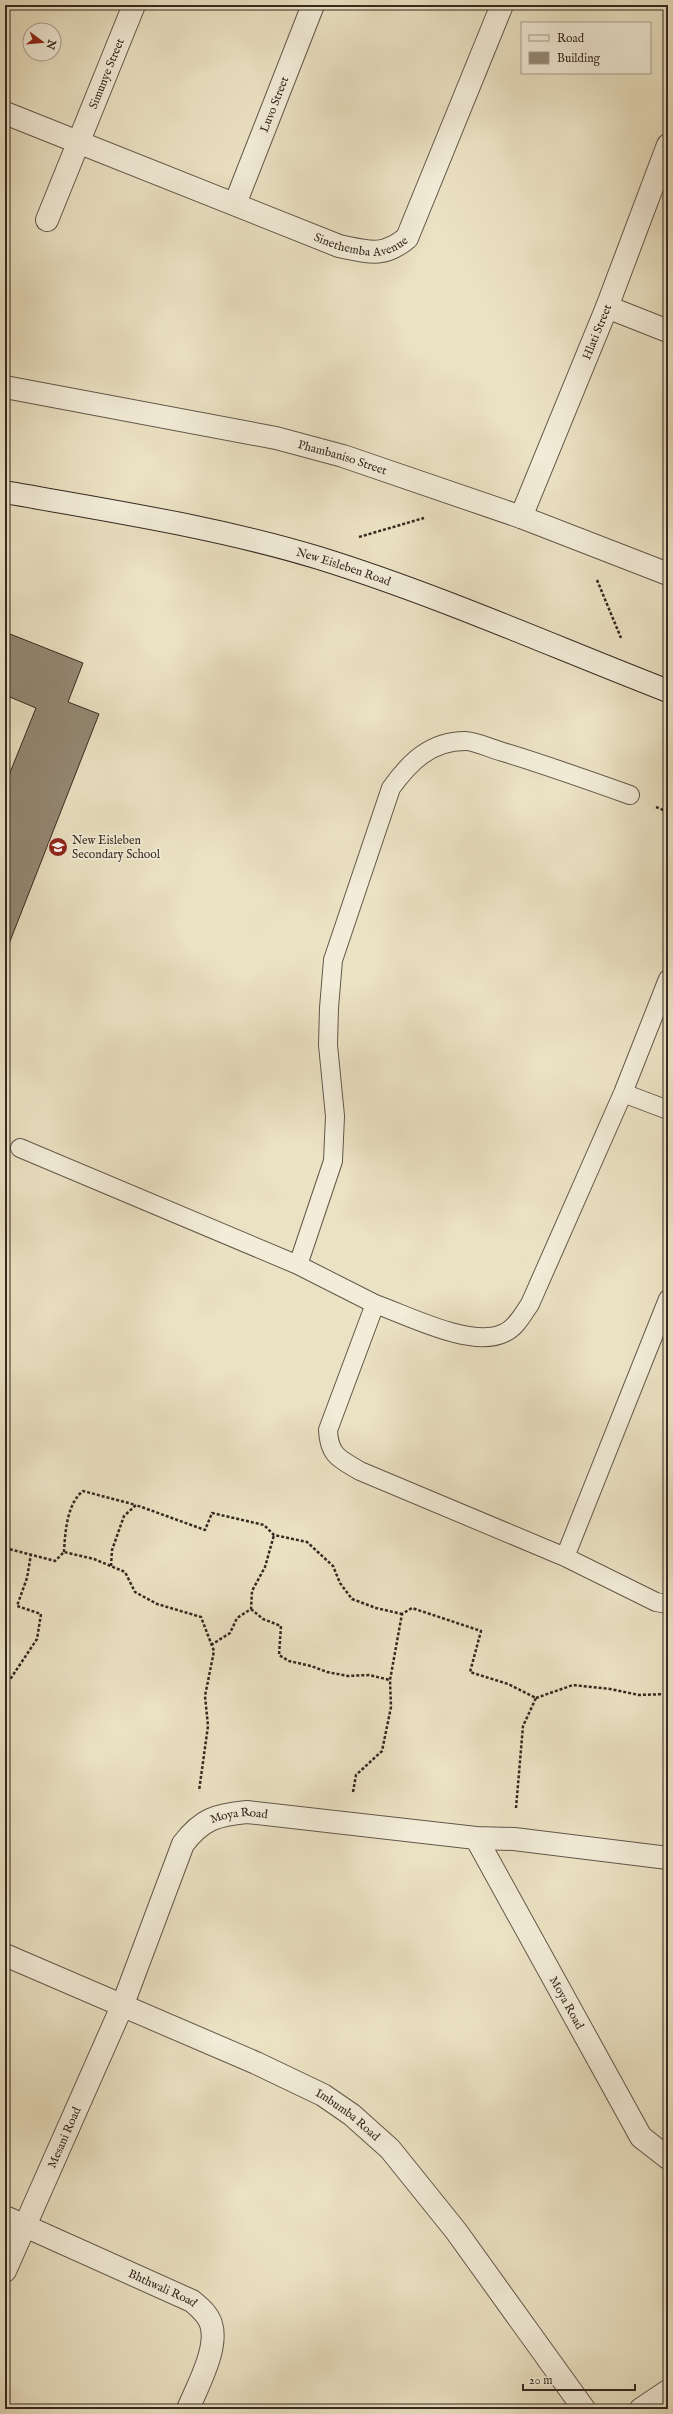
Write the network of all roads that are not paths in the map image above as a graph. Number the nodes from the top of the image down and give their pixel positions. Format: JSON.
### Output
{"nodes":[{"id":1,"x":134,"y":5,"type":"edge"},
{"id":2,"x":312,"y":5,"type":"edge"},
{"id":3,"x":502,"y":5,"type":"edge"},
{"id":4,"x":5,"y":113,"type":"edge"},
{"id":5,"x":79,"y":143,"type":"junction"},
{"id":6,"x":668,"y":145,"type":"edge"},
{"id":7,"x":235,"y":204,"type":"junction"},
{"id":8,"x":47,"y":220,"type":"dead end"},
{"id":9,"x":607,"y":307,"type":"junction"},
{"id":10,"x":668,"y":331,"type":"edge"},
{"id":11,"x":5,"y":387,"type":"edge"},
{"id":12,"x":5,"y":492,"type":"edge"},
{"id":13,"x":521,"y":517,"type":"junction"},
{"id":14,"x":668,"y":574,"type":"edge"},
{"id":15,"x":668,"y":691,"type":"edge"},
{"id":16,"x":630,"y":795,"type":"dead end"},
{"id":17,"x":668,"y":979,"type":"edge"},
{"id":18,"x":623,"y":1093,"type":"junction"},
{"id":19,"x":668,"y":1110,"type":"edge"},
{"id":20,"x":20,"y":1148,"type":"dead end"},
{"id":21,"x":298,"y":1265,"type":"junction"},
{"id":22,"x":668,"y":1299,"type":"edge"},
{"id":23,"x":375,"y":1304,"type":"junction"},
{"id":24,"x":565,"y":1557,"type":"junction"},
{"id":25,"x":668,"y":1604,"type":"edge"},
{"id":26,"x":476,"y":1838,"type":"junction"},
{"id":27,"x":668,"y":1858,"type":"edge"},
{"id":28,"x":5,"y":1955,"type":"edge"},
{"id":29,"x":123,"y":2004,"type":"junction"},
{"id":30,"x":668,"y":2158,"type":"edge"},
{"id":31,"x":15,"y":2221,"type":"edge"},
{"id":32,"x":5,"y":2271,"type":"edge"},
{"id":33,"x":668,"y":2391,"type":"edge"},
{"id":34,"x":188,"y":2409,"type":"edge"},
{"id":35,"x":584,"y":2409,"type":"edge"},
{"id":36,"x":641,"y":2409,"type":"edge"}],
"edges":[{"from":1,"to":5,"type":"street","name":"Simunye Street"},
{"from":2,"to":7,"type":"street","name":"Luvo Street"},
{"from":3,"to":7,"type":"street","name":"Sinethemba Avenue"},
{"from":4,"to":5,"type":"street","name":"Sinethemba Avenue"},
{"from":5,"to":7,"type":"street","name":"Sinethemba Avenue"},
{"from":5,"to":8,"type":"street"},
{"from":6,"to":9,"type":"street","name":"Hlati Street"},
{"from":9,"to":10,"type":"street"},
{"from":9,"to":13,"type":"street","name":"Hlati Street"},
{"from":11,"to":13,"type":"street","name":"Phambaniso Street"},
{"from":12,"to":15,"type":"street","name":"New Eisleben Road"},
{"from":13,"to":14,"type":"street","name":"Phambaniso Street"},
{"from":16,"to":21,"type":"lane"},
{"from":17,"to":18,"type":"lane"},
{"from":18,"to":19,"type":"lane"},
{"from":18,"to":23,"type":"lane"},
{"from":20,"to":21,"type":"lane"},
{"from":21,"to":23,"type":"lane"},
{"from":22,"to":24,"type":"lane"},
{"from":23,"to":24,"type":"lane"},
{"from":24,"to":25,"type":"lane"},
{"from":26,"to":27,"type":"street","name":"Moya Road"},
{"from":26,"to":29,"type":"street","name":"Moya Road"},
{"from":26,"to":30,"type":"street","name":"Moya Road"},
{"from":28,"to":29,"type":"street","name":"Imbumba Road"},
{"from":29,"to":31,"type":"street","name":"Mesani Road"},
{"from":29,"to":35,"type":"street","name":"Imbumba Road"},
{"from":31,"to":32,"type":"street","name":"Mesani Road"},
{"from":31,"to":34,"type":"street","name":"Bhthwali Road"},
{"from":33,"to":36,"type":"street"}]}
